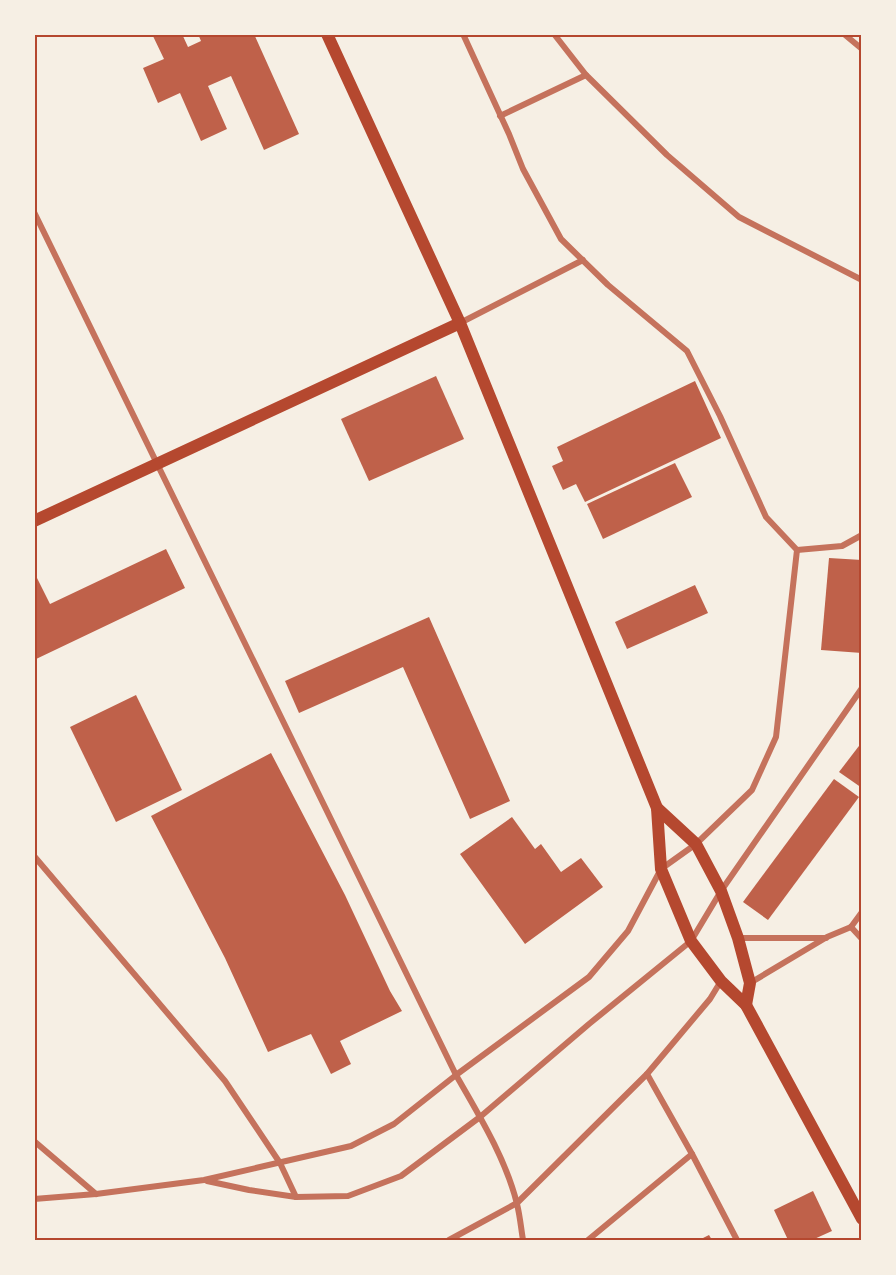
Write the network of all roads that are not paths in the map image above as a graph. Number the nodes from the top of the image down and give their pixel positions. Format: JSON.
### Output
{"nodes":[{"id":1,"x":327,"y":34,"type":"edge"},
{"id":2,"x":463,"y":34,"type":"edge"},
{"id":3,"x":554,"y":34,"type":"edge"},
{"id":4,"x":844,"y":34,"type":"edge"},
{"id":5,"x":861,"y":49,"type":"edge"},
{"id":6,"x":586,"y":75,"type":"junction"},
{"id":7,"x":500,"y":116,"type":"junction"},
{"id":8,"x":34,"y":212,"type":"edge"},
{"id":9,"x":583,"y":260,"type":"junction"},
{"id":10,"x":861,"y":280,"type":"edge"},
{"id":11,"x":460,"y":323,"type":"junction"},
{"id":12,"x":159,"y":464,"type":"junction"},
{"id":13,"x":34,"y":521,"type":"edge"},
{"id":14,"x":861,"y":536,"type":"edge"},
{"id":15,"x":797,"y":550,"type":"junction"},
{"id":16,"x":861,"y":688,"type":"edge"},
{"id":17,"x":657,"y":808,"type":"junction"},
{"id":18,"x":696,"y":844,"type":"junction"},
{"id":19,"x":34,"y":856,"type":"edge"},
{"id":20,"x":661,"y":869,"type":"junction"},
{"id":21,"x":721,"y":891,"type":"junction"},
{"id":22,"x":861,"y":912,"type":"edge"},
{"id":23,"x":851,"y":927,"type":"junction"},
{"id":24,"x":738,"y":938,"type":"junction"},
{"id":25,"x":827,"y":938,"type":"junction"},
{"id":26,"x":861,"y":939,"type":"edge"},
{"id":27,"x":691,"y":941,"type":"junction"},
{"id":28,"x":722,"y":981,"type":"junction"},
{"id":29,"x":750,"y":983,"type":"junction"},
{"id":30,"x":746,"y":1005,"type":"junction"},
{"id":31,"x":647,"y":1074,"type":"junction"},
{"id":32,"x":456,"y":1075,"type":"junction"},
{"id":33,"x":480,"y":1117,"type":"junction"},
{"id":34,"x":34,"y":1141,"type":"edge"},
{"id":35,"x":692,"y":1154,"type":"junction"},
{"id":36,"x":280,"y":1163,"type":"junction"},
{"id":37,"x":204,"y":1180,"type":"junction"},
{"id":38,"x":96,"y":1194,"type":"junction"},
{"id":39,"x":296,"y":1197,"type":"junction"},
{"id":40,"x":34,"y":1199,"type":"edge"},
{"id":41,"x":517,"y":1203,"type":"junction"},
{"id":42,"x":861,"y":1219,"type":"edge"},
{"id":43,"x":449,"y":1240,"type":"edge"},
{"id":44,"x":523,"y":1240,"type":"edge"},
{"id":45,"x":588,"y":1240,"type":"edge"},
{"id":46,"x":737,"y":1240,"type":"edge"}],
"edges":[{"from":1,"to":11,"type":"main road"},
{"from":2,"to":7,"type":"street"},
{"from":3,"to":6,"type":"street"},
{"from":4,"to":5,"type":"street"},
{"from":6,"to":7,"type":"street"},
{"from":6,"to":10,"type":"street"},
{"from":7,"to":9,"type":"street"},
{"from":8,"to":12,"type":"street"},
{"from":9,"to":11,"type":"street"},
{"from":9,"to":15,"type":"street"},
{"from":11,"to":12,"type":"main road"},
{"from":11,"to":17,"type":"main road"},
{"from":12,"to":13,"type":"main road"},
{"from":12,"to":32,"type":"street"},
{"from":14,"to":15,"type":"street"},
{"from":15,"to":18,"type":"street"},
{"from":16,"to":21,"type":"street"},
{"from":17,"to":18,"type":"main road"},
{"from":17,"to":20,"type":"main road"},
{"from":18,"to":20,"type":"street"},
{"from":18,"to":21,"type":"main road"},
{"from":19,"to":36,"type":"street"},
{"from":20,"to":27,"type":"main road"},
{"from":20,"to":32,"type":"street"},
{"from":21,"to":24,"type":"main road"},
{"from":21,"to":27,"type":"street"},
{"from":22,"to":23,"type":"street"},
{"from":23,"to":25,"type":"street"},
{"from":23,"to":26,"type":"street"},
{"from":24,"to":25,"type":"street"},
{"from":24,"to":29,"type":"main road"},
{"from":25,"to":29,"type":"street"},
{"from":27,"to":28,"type":"main road"},
{"from":27,"to":33,"type":"street"},
{"from":28,"to":30,"type":"main road"},
{"from":28,"to":31,"type":"street"},
{"from":29,"to":30,"type":"main road"},
{"from":30,"to":42,"type":"main road"},
{"from":31,"to":35,"type":"street"},
{"from":31,"to":41,"type":"street"},
{"from":32,"to":33,"type":"street"},
{"from":32,"to":36,"type":"street"},
{"from":33,"to":39,"type":"street"},
{"from":33,"to":41,"type":"street"},
{"from":34,"to":38,"type":"street"},
{"from":35,"to":45,"type":"street"},
{"from":35,"to":46,"type":"street"},
{"from":36,"to":37,"type":"street"},
{"from":36,"to":39,"type":"street"},
{"from":37,"to":38,"type":"street"},
{"from":37,"to":39,"type":"street"},
{"from":38,"to":40,"type":"street"},
{"from":41,"to":43,"type":"street"},
{"from":41,"to":44,"type":"street"}]}
